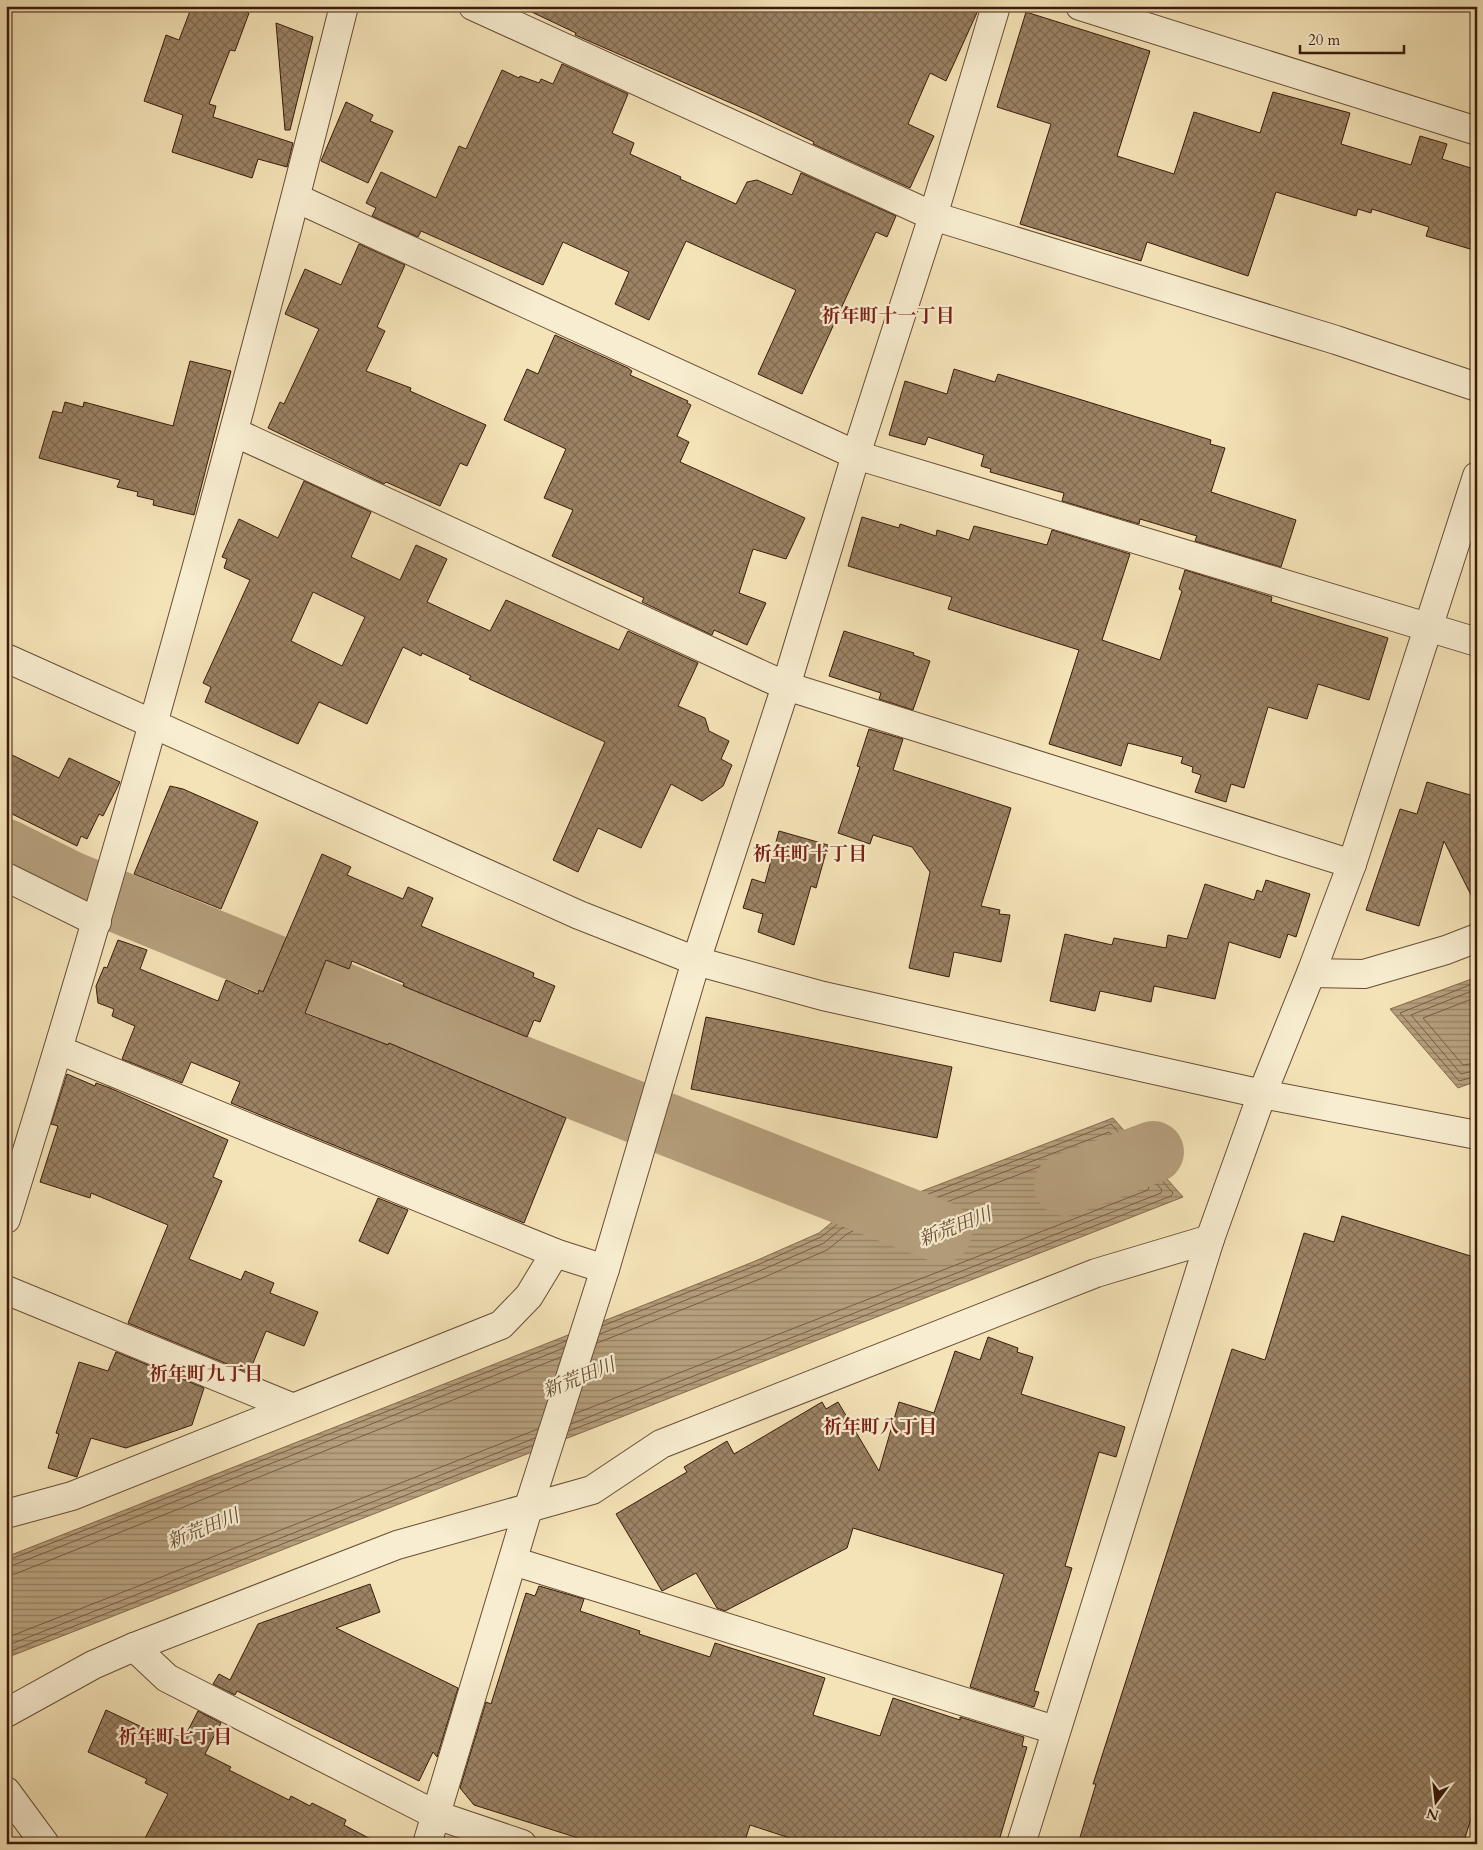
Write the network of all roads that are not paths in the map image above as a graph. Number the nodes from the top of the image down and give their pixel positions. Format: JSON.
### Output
{"nodes":[{"id":1,"x":344,"y":6,"type":"edge"},
{"id":2,"x":473,"y":6,"type":"edge"},
{"id":3,"x":996,"y":6,"type":"edge"},
{"id":4,"x":1080,"y":6,"type":"edge"},
{"id":5,"x":1477,"y":132,"type":"edge"},
{"id":6,"x":296,"y":198,"type":"junction"},
{"id":7,"x":933,"y":216,"type":"junction"},
{"id":8,"x":1477,"y":387,"type":"edge"},
{"id":9,"x":234,"y":432,"type":"junction"},
{"id":10,"x":856,"y":455,"type":"junction"},
{"id":11,"x":1477,"y":476,"type":"edge"},
{"id":12,"x":1429,"y":627,"type":"junction"},
{"id":13,"x":1477,"y":642,"type":"edge"},
{"id":14,"x":6,"y":658,"type":"edge"},
{"id":15,"x":786,"y":686,"type":"junction"},
{"id":16,"x":153,"y":722,"type":"junction"},
{"id":17,"x":1352,"y":864,"type":"junction"},
{"id":18,"x":6,"y":877,"type":"edge"},
{"id":19,"x":98,"y":916,"type":"junction"},
{"id":20,"x":1477,"y":938,"type":"edge"},
{"id":21,"x":696,"y":961,"type":"junction"},
{"id":22,"x":1311,"y":973,"type":"junction"},
{"id":23,"x":59,"y":1050,"type":"junction"},
{"id":24,"x":1262,"y":1094,"type":"junction"},
{"id":25,"x":1477,"y":1135,"type":"edge"},
{"id":26,"x":6,"y":1219,"type":"edge"},
{"id":27,"x":1210,"y":1239,"type":"junction"},
{"id":28,"x":555,"y":1254,"type":"junction"},
{"id":29,"x":603,"y":1272,"type":"junction"},
{"id":30,"x":6,"y":1290,"type":"edge"},
{"id":31,"x":291,"y":1407,"type":"junction"},
{"id":32,"x":528,"y":1509,"type":"junction"},
{"id":33,"x":6,"y":1514,"type":"edge"},
{"id":34,"x":513,"y":1561,"type":"junction"},
{"id":35,"x":134,"y":1647,"type":"junction"},
{"id":36,"x":6,"y":1713,"type":"edge"},
{"id":37,"x":1055,"y":1730,"type":"junction"},
{"id":38,"x":6,"y":1791,"type":"edge"},
{"id":39,"x":436,"y":1815,"type":"junction"},
{"id":40,"x":45,"y":1844,"type":"edge"},
{"id":41,"x":427,"y":1844,"type":"edge"},
{"id":42,"x":522,"y":1844,"type":"edge"},
{"id":43,"x":1021,"y":1844,"type":"edge"}],
"edges":[{"from":1,"to":6,"type":"street"},
{"from":2,"to":7,"type":"street"},
{"from":3,"to":7,"type":"street"},
{"from":4,"to":5,"type":"street"},
{"from":6,"to":9,"type":"street"},
{"from":6,"to":10,"type":"street"},
{"from":7,"to":8,"type":"street"},
{"from":7,"to":10,"type":"street"},
{"from":9,"to":15,"type":"street"},
{"from":9,"to":16,"type":"street"},
{"from":10,"to":12,"type":"street"},
{"from":10,"to":15,"type":"street"},
{"from":11,"to":12,"type":"street"},
{"from":12,"to":13,"type":"street"},
{"from":12,"to":17,"type":"street"},
{"from":14,"to":16,"type":"street"},
{"from":15,"to":17,"type":"street"},
{"from":15,"to":21,"type":"street"},
{"from":16,"to":19,"type":"street"},
{"from":16,"to":21,"type":"street"},
{"from":17,"to":22,"type":"street"},
{"from":18,"to":19,"type":"street"},
{"from":19,"to":23,"type":"street"},
{"from":20,"to":22,"type":"street"},
{"from":21,"to":24,"type":"street"},
{"from":21,"to":29,"type":"street"},
{"from":22,"to":24,"type":"street"},
{"from":23,"to":26,"type":"street"},
{"from":23,"to":28,"type":"street"},
{"from":24,"to":25,"type":"street"},
{"from":24,"to":27,"type":"street"},
{"from":27,"to":32,"type":"street"},
{"from":27,"to":37,"type":"street"},
{"from":28,"to":29,"type":"street"},
{"from":28,"to":31,"type":"street"},
{"from":29,"to":32,"type":"street"},
{"from":30,"to":31,"type":"street"},
{"from":31,"to":33,"type":"street"},
{"from":32,"to":34,"type":"street"},
{"from":32,"to":35,"type":"street"},
{"from":34,"to":37,"type":"street"},
{"from":34,"to":39,"type":"street"},
{"from":35,"to":36,"type":"street"},
{"from":35,"to":39,"type":"street"},
{"from":37,"to":43,"type":"street"},
{"from":38,"to":40,"type":"street"},
{"from":39,"to":41,"type":"street"},
{"from":39,"to":42,"type":"street"}]}
